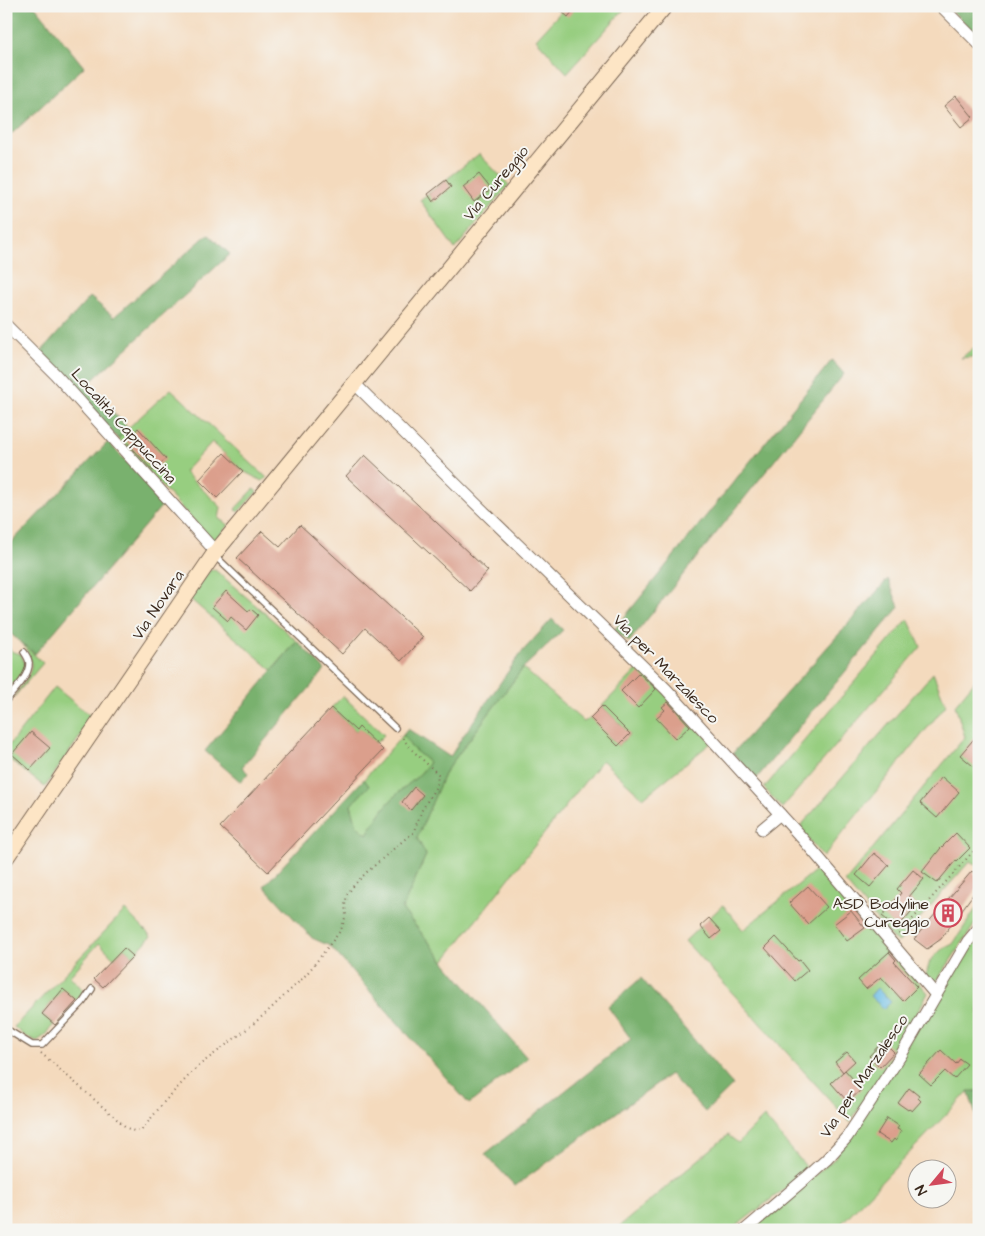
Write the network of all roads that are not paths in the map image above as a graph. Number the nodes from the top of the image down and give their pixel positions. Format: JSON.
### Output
{"nodes":[{"id":1,"x":665,"y":6,"type":"edge"},
{"id":2,"x":941,"y":6,"type":"edge"},
{"id":3,"x":979,"y":44,"type":"edge"},
{"id":4,"x":6,"y":325,"type":"edge"},
{"id":5,"x":354,"y":383,"type":"junction"},
{"id":6,"x":215,"y":553,"type":"junction"},
{"id":7,"x":24,"y":652,"type":"dead end"},
{"id":8,"x":6,"y":700,"type":"edge"},
{"id":9,"x":395,"y":728,"type":"road end"},
{"id":10,"x":780,"y":814,"type":"junction"},
{"id":11,"x":762,"y":829,"type":"dead end"},
{"id":12,"x":8,"y":850,"type":"edge"},
{"id":13,"x":979,"y":928,"type":"edge"},
{"id":14,"x":92,"y":989,"type":"dead end"},
{"id":15,"x":936,"y":995,"type":"junction"},
{"id":16,"x":6,"y":1029,"type":"edge"},
{"id":17,"x":745,"y":1230,"type":"edge"}],
"edges":[{"from":1,"to":5,"type":"main road","name":"Via Cureggio"},
{"from":2,"to":3,"type":"street"},
{"from":4,"to":6,"type":"street","name":"Località Cappuccina"},
{"from":5,"to":6,"type":"main road","name":"Via Novara"},
{"from":5,"to":10,"type":"street","name":"Via per Marzalesco"},
{"from":6,"to":9,"type":"lane"},
{"from":6,"to":12,"type":"main road","name":"Via Novara"},
{"from":7,"to":8,"type":"lane"},
{"from":10,"to":11,"type":"street"},
{"from":10,"to":15,"type":"street","name":"Via per Marzalesco"},
{"from":13,"to":15,"type":"street","name":"Via per Marzalesco"},
{"from":14,"to":16,"type":"lane"},
{"from":15,"to":17,"type":"street","name":"Via per Marzalesco"}]}
